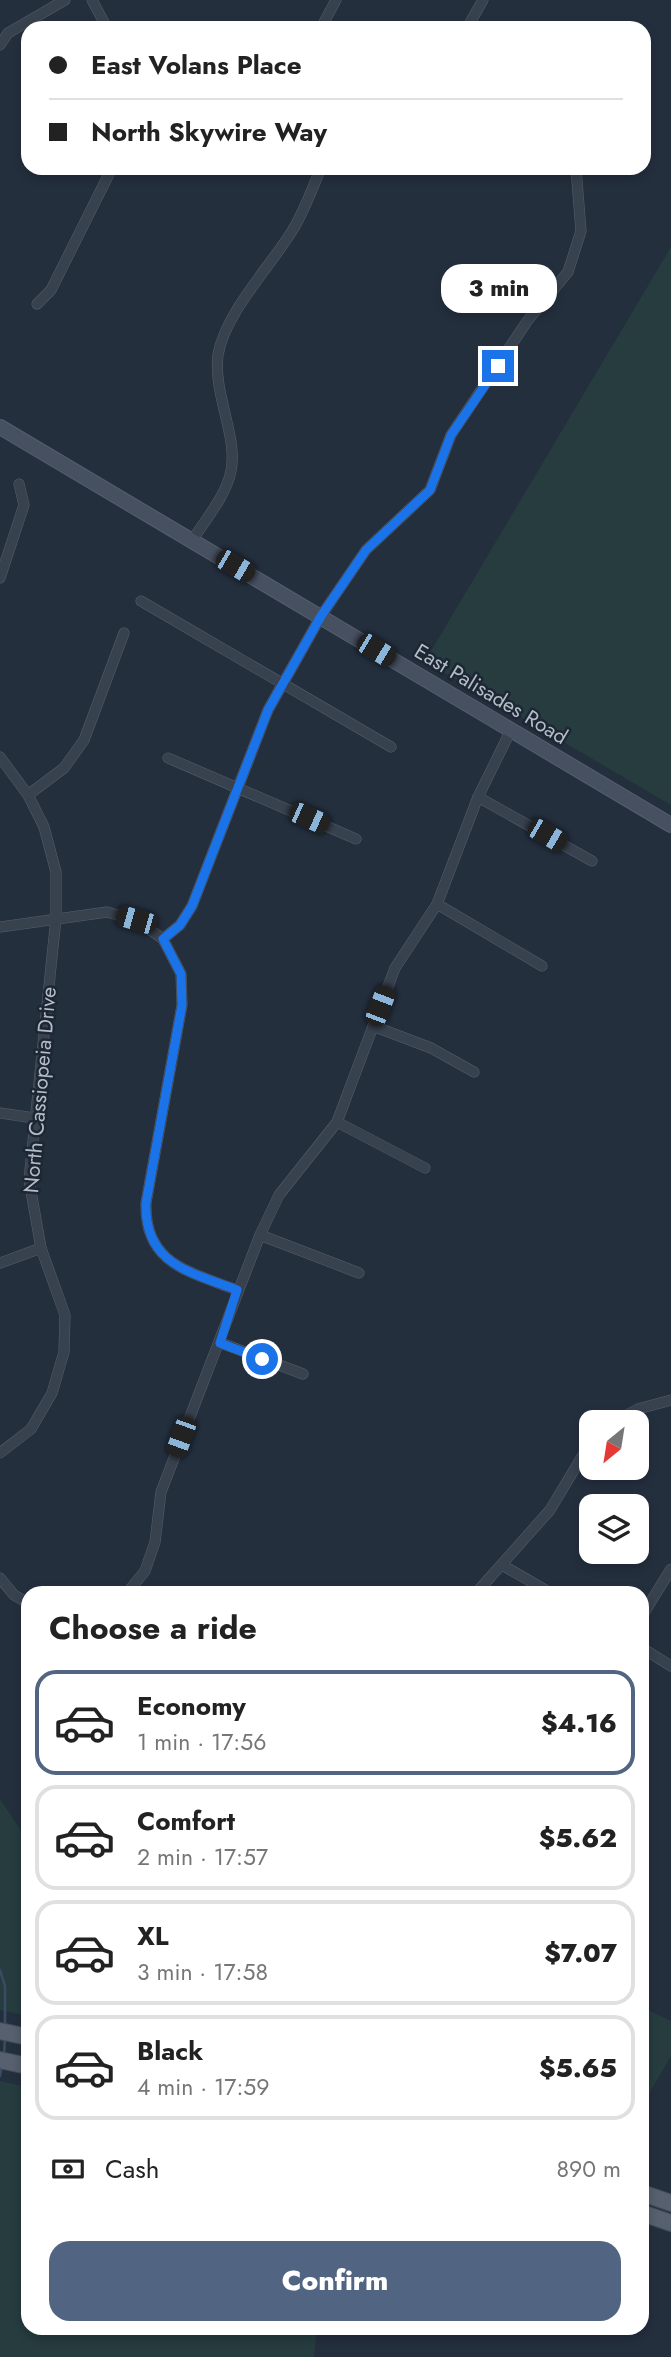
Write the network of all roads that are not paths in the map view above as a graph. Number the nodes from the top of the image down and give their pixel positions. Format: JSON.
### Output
{"nodes":[{"id":1,"x":65,"y":0,"type":"edge"},
{"id":2,"x":92,"y":0,"type":"edge"},
{"id":3,"x":335,"y":0,"type":"edge"},
{"id":4,"x":483,"y":0,"type":"edge"},
{"id":5,"x":29,"y":21,"type":"edge"},
{"id":6,"x":103,"y":21,"type":"edge"},
{"id":7,"x":324,"y":21,"type":"edge"},
{"id":8,"x":471,"y":21,"type":"edge"},
{"id":9,"x":21,"y":25,"type":"edge"},
{"id":10,"x":0,"y":45,"type":"edge"},
{"id":11,"x":108,"y":175,"type":"edge"},
{"id":12,"x":318,"y":175,"type":"edge"},
{"id":13,"x":577,"y":175,"type":"edge"},
{"id":14,"x":37,"y":304,"type":"dead end"},
{"id":15,"x":0,"y":427,"type":"edge"},
{"id":16,"x":19,"y":484,"type":"dead end"},
{"id":17,"x":192,"y":541,"type":"junction"},
{"id":18,"x":0,"y":579,"type":"edge"},
{"id":19,"x":141,"y":601,"type":"dead end"},
{"id":20,"x":321,"y":616,"type":"junction"},
{"id":21,"x":124,"y":633,"type":"dead end"},
{"id":22,"x":283,"y":684,"type":"junction"},
{"id":23,"x":510,"y":730,"type":"junction"},
{"id":24,"x":391,"y":747,"type":"dead end"},
{"id":25,"x":0,"y":757,"type":"edge"},
{"id":26,"x":169,"y":758,"type":"dead end"},
{"id":27,"x":238,"y":786,"type":"junction"},
{"id":28,"x":29,"y":795,"type":"junction"},
{"id":29,"x":478,"y":797,"type":"junction"},
{"id":30,"x":671,"y":825,"type":"edge"},
{"id":31,"x":356,"y":839,"type":"dead end"},
{"id":32,"x":592,"y":861,"type":"dead end"},
{"id":33,"x":437,"y":904,"type":"junction"},
{"id":34,"x":56,"y":918,"type":"junction"},
{"id":35,"x":0,"y":927,"type":"edge"},
{"id":36,"x":163,"y":939,"type":"junction"},
{"id":37,"x":542,"y":967,"type":"dead end"},
{"id":38,"x":373,"y":1026,"type":"junction"},
{"id":39,"x":474,"y":1072,"type":"dead end"},
{"id":40,"x":0,"y":1113,"type":"edge"},
{"id":41,"x":34,"y":1118,"type":"junction"},
{"id":42,"x":337,"y":1122,"type":"junction"},
{"id":43,"x":425,"y":1168,"type":"dead end"},
{"id":44,"x":260,"y":1235,"type":"junction"},
{"id":45,"x":41,"y":1248,"type":"junction"},
{"id":46,"x":0,"y":1263,"type":"edge"},
{"id":47,"x":359,"y":1273,"type":"dead end"},
{"id":48,"x":237,"y":1290,"type":"junction"},
{"id":49,"x":220,"y":1343,"type":"junction"},
{"id":50,"x":303,"y":1374,"type":"dead end"},
{"id":51,"x":671,"y":1400,"type":"edge"},
{"id":52,"x":636,"y":1410,"type":"edge"},
{"id":53,"x":0,"y":1453,"type":"edge"},
{"id":54,"x":579,"y":1462,"type":"edge"},
{"id":55,"x":502,"y":1565,"type":"junction"},
{"id":56,"x":671,"y":1569,"type":"edge"},
{"id":57,"x":0,"y":1578,"type":"edge"},
{"id":58,"x":133,"y":1586,"type":"edge"},
{"id":59,"x":483,"y":1586,"type":"edge"},
{"id":60,"x":539,"y":1586,"type":"edge"},
{"id":61,"x":21,"y":1599,"type":"edge"},
{"id":62,"x":649,"y":1605,"type":"edge"},
{"id":63,"x":649,"y":1652,"type":"edge"},
{"id":64,"x":671,"y":1666,"type":"edge"},
{"id":65,"x":0,"y":2031,"type":"edge"},
{"id":66,"x":21,"y":2036,"type":"edge"},
{"id":67,"x":0,"y":2060,"type":"edge"},
{"id":68,"x":21,"y":2064,"type":"edge"},
{"id":69,"x":649,"y":2195,"type":"edge"},
{"id":70,"x":671,"y":2203,"type":"edge"},
{"id":71,"x":649,"y":2215,"type":"edge"},
{"id":72,"x":671,"y":2223,"type":"edge"}],
"edges":[{"from":1,"to":5,"type":"street"},
{"from":2,"to":6,"type":"street"},
{"from":3,"to":7,"type":"street"},
{"from":4,"to":8,"type":"street"},
{"from":9,"to":10,"type":"street"},
{"from":11,"to":14,"type":"street"},
{"from":12,"to":17,"type":"street"},
{"from":13,"to":20,"type":"street"},
{"from":15,"to":17,"type":"street","name":"East Palisades Road"},
{"from":16,"to":18,"type":"street"},
{"from":17,"to":20,"type":"street","name":"East Palisades Road"},
{"from":19,"to":22,"type":"street"},
{"from":20,"to":22,"type":"street"},
{"from":20,"to":23,"type":"street","name":"East Palisades Road"},
{"from":21,"to":28,"type":"street"},
{"from":22,"to":24,"type":"street"},
{"from":22,"to":27,"type":"street"},
{"from":23,"to":29,"type":"street"},
{"from":23,"to":30,"type":"street","name":"East Palisades Road"},
{"from":25,"to":28,"type":"street","name":"North Cassiopeia Drive"},
{"from":26,"to":27,"type":"street"},
{"from":27,"to":31,"type":"street"},
{"from":27,"to":36,"type":"street"},
{"from":28,"to":34,"type":"street","name":"North Cassiopeia Drive"},
{"from":29,"to":32,"type":"street"},
{"from":29,"to":33,"type":"street"},
{"from":33,"to":37,"type":"street"},
{"from":33,"to":38,"type":"street"},
{"from":34,"to":35,"type":"street"},
{"from":34,"to":36,"type":"street"},
{"from":34,"to":41,"type":"street","name":"North Cassiopeia Drive"},
{"from":36,"to":48,"type":"street"},
{"from":38,"to":39,"type":"street"},
{"from":38,"to":42,"type":"street"},
{"from":40,"to":41,"type":"street"},
{"from":41,"to":45,"type":"street","name":"North Cassiopeia Drive"},
{"from":42,"to":43,"type":"street"},
{"from":42,"to":44,"type":"street"},
{"from":44,"to":47,"type":"street"},
{"from":44,"to":48,"type":"street"},
{"from":45,"to":46,"type":"street"},
{"from":45,"to":53,"type":"street","name":"North Cassiopeia Drive"},
{"from":48,"to":49,"type":"street"},
{"from":49,"to":50,"type":"street"},
{"from":49,"to":58,"type":"street"},
{"from":51,"to":52,"type":"street"},
{"from":54,"to":55,"type":"street"},
{"from":55,"to":59,"type":"street"},
{"from":55,"to":60,"type":"street"},
{"from":56,"to":62,"type":"street"},
{"from":57,"to":61,"type":"street"},
{"from":63,"to":64,"type":"street"},
{"from":65,"to":66,"type":"main road"},
{"from":67,"to":68,"type":"main road"},
{"from":69,"to":70,"type":"main road"},
{"from":71,"to":72,"type":"main road"}]}
